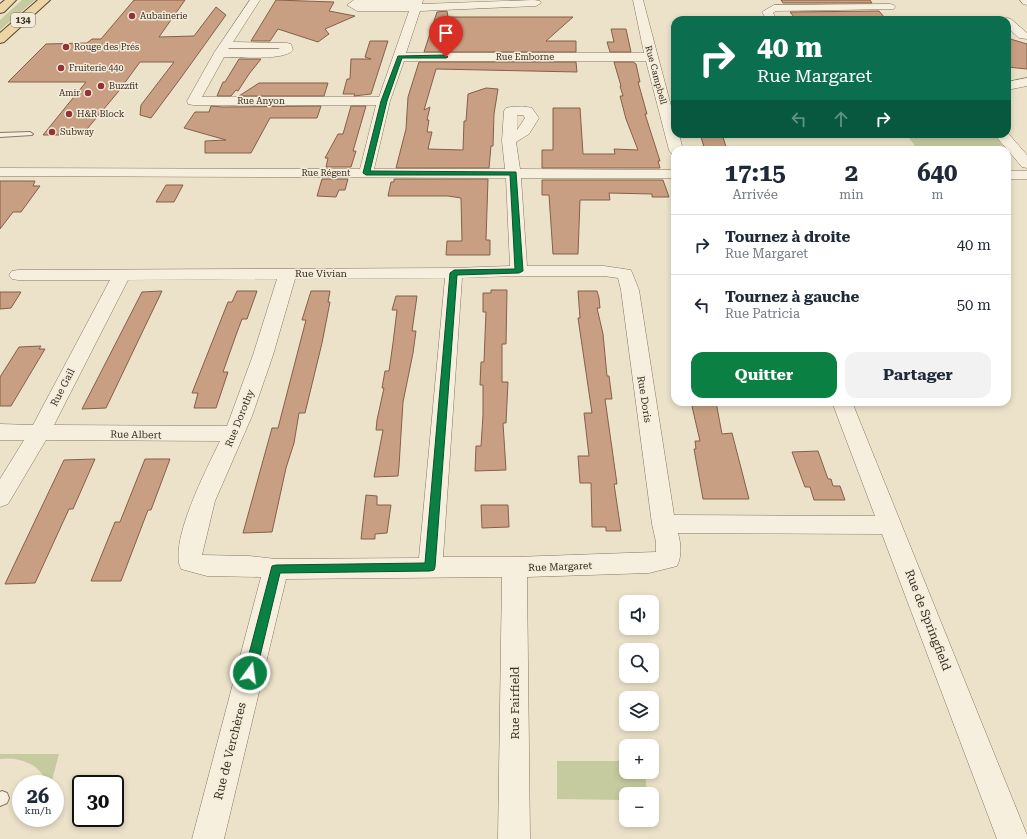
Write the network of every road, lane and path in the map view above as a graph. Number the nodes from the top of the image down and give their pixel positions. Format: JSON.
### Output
{"nodes":[{"id":1,"x":11,"y":0,"type":"edge"},
{"id":2,"x":45,"y":0,"type":"edge"},
{"id":3,"x":255,"y":0,"type":"edge"},
{"id":4,"x":638,"y":0,"type":"edge"},
{"id":5,"x":1025,"y":0,"type":"edge"},
{"id":6,"x":1027,"y":2,"type":"edge"},
{"id":7,"x":417,"y":3,"type":"edge"},
{"id":8,"x":536,"y":3,"type":"dead end"},
{"id":9,"x":888,"y":4,"type":"edge"},
{"id":10,"x":0,"y":10,"type":"edge"},
{"id":11,"x":769,"y":16,"type":"edge"},
{"id":12,"x":898,"y":16,"type":"dead end"},
{"id":13,"x":1011,"y":19,"type":"edge"},
{"id":14,"x":1020,"y":19,"type":"dead end"},
{"id":15,"x":1011,"y":25,"type":"edge"},
{"id":16,"x":1027,"y":36,"type":"edge"},
{"id":17,"x":0,"y":39,"type":"edge"},
{"id":18,"x":400,"y":57,"type":"junction"},
{"id":19,"x":651,"y":57,"type":"junction"},
{"id":20,"x":1027,"y":82,"type":"edge"},
{"id":21,"x":1011,"y":85,"type":"edge"},
{"id":22,"x":384,"y":101,"type":"junction"},
{"id":23,"x":669,"y":102,"type":"edge"},
{"id":24,"x":671,"y":116,"type":"edge"},
{"id":25,"x":0,"y":134,"type":"edge"},
{"id":26,"x":30,"y":134,"type":"dead end"},
{"id":27,"x":509,"y":141,"type":"dead end"},
{"id":28,"x":1011,"y":154,"type":"edge"},
{"id":29,"x":0,"y":172,"type":"edge"},
{"id":30,"x":366,"y":173,"type":"junction"},
{"id":31,"x":514,"y":173,"type":"junction"},
{"id":32,"x":671,"y":174,"type":"edge"},
{"id":33,"x":1021,"y":174,"type":"edge"},
{"id":34,"x":519,"y":271,"type":"junction"},
{"id":35,"x":288,"y":273,"type":"junction"},
{"id":36,"x":454,"y":273,"type":"junction"},
{"id":37,"x":122,"y":274,"type":"junction"},
{"id":38,"x":624,"y":274,"type":"joint"},
{"id":39,"x":18,"y":275,"type":"dead end"},
{"id":40,"x":844,"y":406,"type":"edge"},
{"id":41,"x":0,"y":432,"type":"edge"},
{"id":42,"x":39,"y":433,"type":"junction"},
{"id":43,"x":233,"y":434,"type":"junction"},
{"id":44,"x":0,"y":498,"type":"edge"},
{"id":45,"x":664,"y":524,"type":"junction"},
{"id":46,"x":891,"y":526,"type":"junction"},
{"id":47,"x":190,"y":562,"type":"joint"},
{"id":48,"x":430,"y":567,"type":"junction"},
{"id":49,"x":515,"y":567,"type":"junction"},
{"id":50,"x":276,"y":569,"type":"junction"},
{"id":51,"x":208,"y":839,"type":"edge"},
{"id":52,"x":514,"y":839,"type":"edge"},
{"id":53,"x":1013,"y":839,"type":"edge"}],
"edges":[{"from":1,"to":10,"type":"main road","number":"134"},
{"from":2,"to":17,"type":"main road","number":"134"},
{"from":3,"to":22,"type":"street","name":"Rue Anyon"},
{"from":4,"to":19,"type":"street","name":"Rue Campbell"},
{"from":5,"to":6,"type":"street"},
{"from":7,"to":8,"type":"street"},
{"from":7,"to":18,"type":"street"},
{"from":9,"to":11,"type":"street"},
{"from":9,"to":12,"type":"street"},
{"from":13,"to":14,"type":"street"},
{"from":15,"to":16,"type":"street"},
{"from":18,"to":19,"type":"street","name":"Rue Emborne"},
{"from":18,"to":22,"type":"street"},
{"from":19,"to":23,"type":"street","name":"Rue Campbell"},
{"from":20,"to":21,"type":"street"},
{"from":22,"to":30,"type":"street"},
{"from":23,"to":24,"type":"street","name":"Rue Campbell"},
{"from":25,"to":26,"type":"lane"},
{"from":27,"to":31,"type":"street"},
{"from":28,"to":33,"type":"street"},
{"from":29,"to":30,"type":"street","name":"Rue Régent"},
{"from":30,"to":31,"type":"street","name":"Rue Régent"},
{"from":31,"to":32,"type":"street","name":"Rue Régent"},
{"from":31,"to":34,"type":"street"},
{"from":34,"to":36,"type":"street","name":"Rue Vivian"},
{"from":34,"to":38,"type":"street","name":"Rue Vivian"},
{"from":35,"to":36,"type":"street","name":"Rue Vivian"},
{"from":35,"to":37,"type":"street","name":"Rue Vivian"},
{"from":35,"to":43,"type":"street","name":"Rue Dorothy"},
{"from":36,"to":48,"type":"street"},
{"from":37,"to":39,"type":"street","name":"Rue Vivian"},
{"from":37,"to":42,"type":"street","name":"Rue Gail"},
{"from":38,"to":45,"type":"street","name":"Rue Doris"},
{"from":40,"to":46,"type":"street","name":"Rue de Springfield"},
{"from":41,"to":42,"type":"street","name":"Rue Albert"},
{"from":42,"to":43,"type":"street","name":"Rue Albert"},
{"from":42,"to":44,"type":"street","name":"Rue Gail"},
{"from":43,"to":47,"type":"street","name":"Rue Dorothy"},
{"from":45,"to":46,"type":"street"},
{"from":45,"to":49,"type":"street","name":"Rue Margaret"},
{"from":46,"to":53,"type":"street","name":"Rue de Springfield"},
{"from":47,"to":50,"type":"street","name":"Rue Margaret"},
{"from":48,"to":49,"type":"street","name":"Rue Margaret"},
{"from":48,"to":50,"type":"street","name":"Rue Margaret"},
{"from":49,"to":52,"type":"street","name":"Rue Fairfield"},
{"from":50,"to":51,"type":"street","name":"Rue de Verchères"}]}
